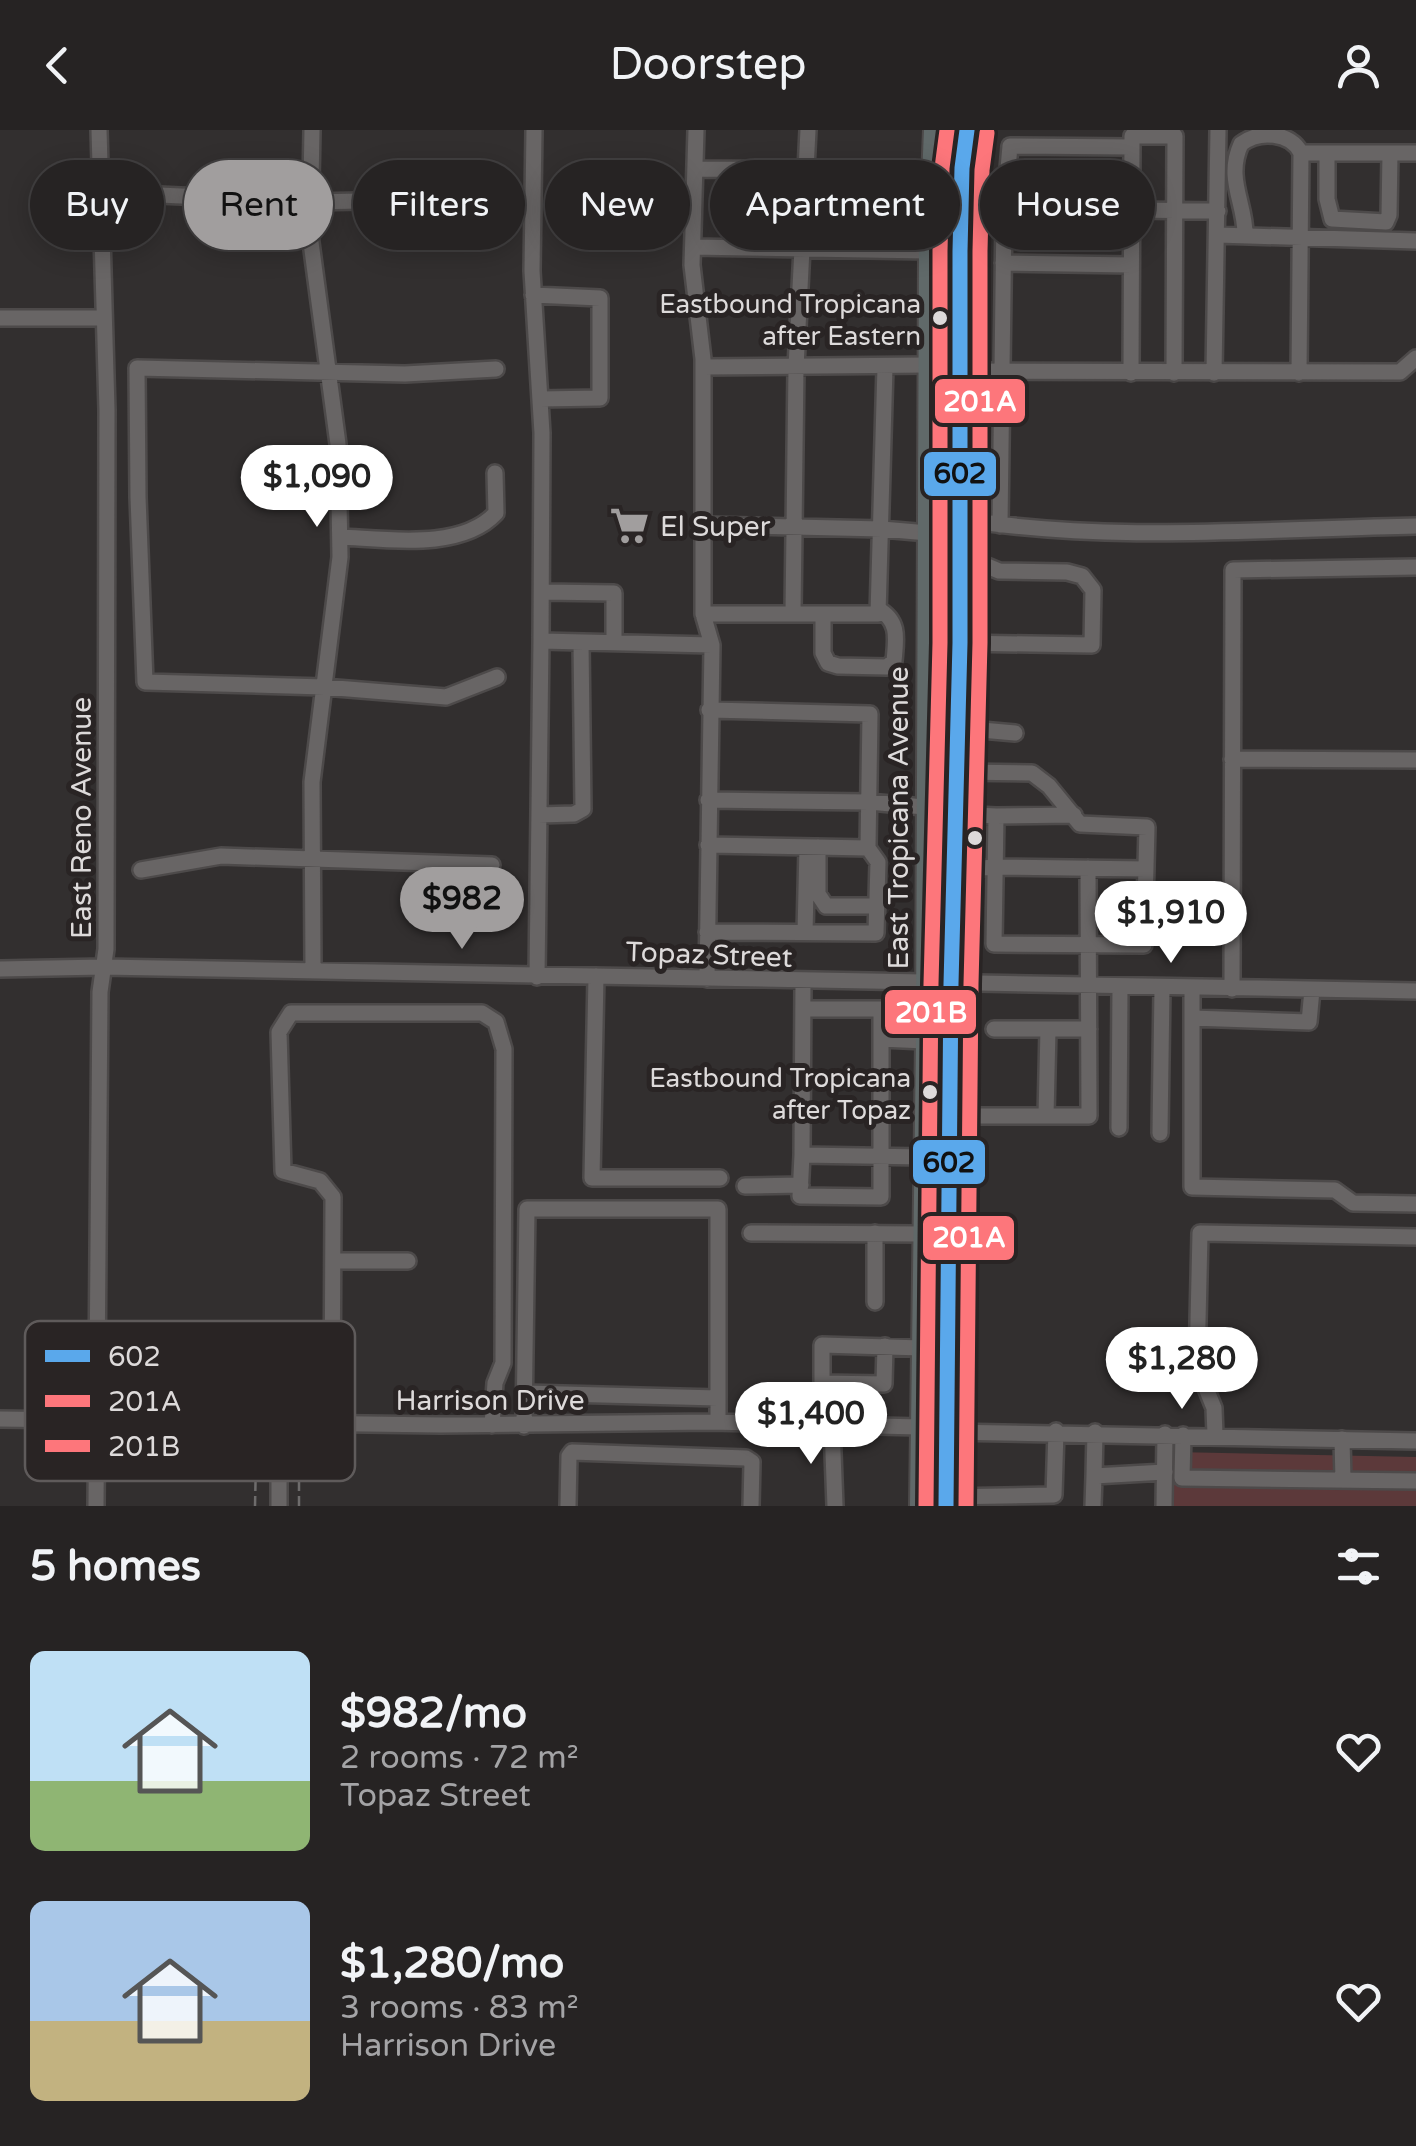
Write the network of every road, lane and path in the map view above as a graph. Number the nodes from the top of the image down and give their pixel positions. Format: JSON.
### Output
{"nodes":[{"id":1,"x":98,"y":130,"type":"edge"},
{"id":2,"x":312,"y":130,"type":"edge"},
{"id":3,"x":534,"y":130,"type":"edge"},
{"id":4,"x":696,"y":130,"type":"edge"},
{"id":5,"x":808,"y":130,"type":"edge"},
{"id":6,"x":933,"y":130,"type":"edge"},
{"id":7,"x":967,"y":130,"type":"edge"},
{"id":8,"x":1218,"y":130,"type":"edge"},
{"id":9,"x":1132,"y":148,"type":"junction"},
{"id":10,"x":1301,"y":152,"type":"junction"},
{"id":11,"x":1416,"y":152,"type":"edge"},
{"id":12,"x":1327,"y":153,"type":"junction"},
{"id":13,"x":1390,"y":153,"type":"junction"},
{"id":14,"x":312,"y":160,"type":"edge"},
{"id":15,"x":806,"y":160,"type":"edge"},
{"id":16,"x":930,"y":160,"type":"edge"},
{"id":17,"x":1132,"y":160,"type":"edge"},
{"id":18,"x":695,"y":168,"type":"junction"},
{"id":19,"x":710,"y":168,"type":"edge"},
{"id":20,"x":1155,"y":211,"type":"edge"},
{"id":21,"x":1175,"y":211,"type":"junction"},
{"id":22,"x":1218,"y":211,"type":"junction"},
{"id":23,"x":1218,"y":235,"type":"junction"},
{"id":24,"x":1245,"y":236,"type":"junction"},
{"id":25,"x":1300,"y":237,"type":"junction"},
{"id":26,"x":1416,"y":241,"type":"edge"},
{"id":27,"x":693,"y":248,"type":"junction"},
{"id":28,"x":710,"y":248,"type":"edge"},
{"id":29,"x":312,"y":250,"type":"edge"},
{"id":30,"x":800,"y":250,"type":"edge"},
{"id":31,"x":928,"y":250,"type":"edge"},
{"id":32,"x":1131,"y":250,"type":"edge"},
{"id":33,"x":1003,"y":263,"type":"junction"},
{"id":34,"x":1131,"y":265,"type":"junction"},
{"id":35,"x":533,"y":295,"type":"junction"},
{"id":36,"x":0,"y":318,"type":"edge"},
{"id":37,"x":102,"y":318,"type":"junction"},
{"id":38,"x":1416,"y":358,"type":"edge"},
{"id":39,"x":927,"y":366,"type":"junction"},
{"id":40,"x":703,"y":367,"type":"junction"},
{"id":41,"x":796,"y":367,"type":"junction"},
{"id":42,"x":885,"y":367,"type":"junction"},
{"id":43,"x":496,"y":369,"type":"dead end"},
{"id":44,"x":328,"y":370,"type":"junction"},
{"id":45,"x":960,"y":371,"type":"junction"},
{"id":46,"x":1002,"y":371,"type":"junction"},
{"id":47,"x":1131,"y":373,"type":"junction"},
{"id":48,"x":1174,"y":373,"type":"junction"},
{"id":49,"x":1214,"y":373,"type":"junction"},
{"id":50,"x":1300,"y":373,"type":"junction"},
{"id":51,"x":929,"y":388,"type":"junction"},
{"id":52,"x":540,"y":399,"type":"junction"},
{"id":53,"x":495,"y":474,"type":"dead end"},
{"id":54,"x":961,"y":519,"type":"junction"},
{"id":55,"x":703,"y":525,"type":"junction"},
{"id":56,"x":1000,"y":525,"type":"junction"},
{"id":57,"x":1416,"y":526,"type":"edge"},
{"id":58,"x":795,"y":527,"type":"junction"},
{"id":59,"x":882,"y":528,"type":"junction"},
{"id":60,"x":928,"y":533,"type":"junction"},
{"id":61,"x":340,"y":537,"type":"junction"},
{"id":62,"x":961,"y":547,"type":"junction"},
{"id":63,"x":1416,"y":568,"type":"edge"},
{"id":64,"x":543,"y":592,"type":"junction"},
{"id":65,"x":878,"y":609,"type":"junction"},
{"id":66,"x":703,"y":614,"type":"junction"},
{"id":67,"x":793,"y":614,"type":"junction"},
{"id":68,"x":824,"y":614,"type":"junction"},
{"id":69,"x":541,"y":641,"type":"junction"},
{"id":70,"x":581,"y":642,"type":"junction"},
{"id":71,"x":614,"y":642,"type":"junction"},
{"id":72,"x":960,"y":644,"type":"junction"},
{"id":73,"x":712,"y":645,"type":"junction"},
{"id":74,"x":497,"y":677,"type":"dead end"},
{"id":75,"x":324,"y":687,"type":"junction"},
{"id":76,"x":709,"y":710,"type":"junction"},
{"id":77,"x":959,"y":728,"type":"junction"},
{"id":78,"x":1014,"y":733,"type":"dead end"},
{"id":79,"x":1232,"y":759,"type":"junction"},
{"id":80,"x":1416,"y":760,"type":"edge"},
{"id":81,"x":958,"y":772,"type":"junction"},
{"id":82,"x":708,"y":800,"type":"junction"},
{"id":83,"x":868,"y":802,"type":"junction"},
{"id":84,"x":924,"y":807,"type":"junction"},
{"id":85,"x":956,"y":814,"type":"junction"},
{"id":86,"x":539,"y":815,"type":"junction"},
{"id":87,"x":1074,"y":815,"type":"junction"},
{"id":88,"x":996,"y":816,"type":"junction"},
{"id":89,"x":708,"y":846,"type":"junction"},
{"id":90,"x":813,"y":847,"type":"junction"},
{"id":91,"x":868,"y":848,"type":"junction"},
{"id":92,"x":313,"y":859,"type":"junction"},
{"id":93,"x":492,"y":865,"type":"dead end"},
{"id":94,"x":995,"y":868,"type":"junction"},
{"id":95,"x":1088,"y":868,"type":"junction"},
{"id":96,"x":1146,"y":869,"type":"junction"},
{"id":97,"x":142,"y":870,"type":"dead end"},
{"id":98,"x":954,"y":870,"type":"junction"},
{"id":99,"x":877,"y":906,"type":"junction"},
{"id":100,"x":707,"y":932,"type":"junction"},
{"id":101,"x":805,"y":932,"type":"junction"},
{"id":102,"x":1087,"y":945,"type":"junction"},
{"id":103,"x":103,"y":967,"type":"junction"},
{"id":104,"x":0,"y":969,"type":"edge"},
{"id":105,"x":314,"y":971,"type":"junction"},
{"id":106,"x":596,"y":976,"type":"junction"},
{"id":107,"x":537,"y":977,"type":"junction"},
{"id":108,"x":707,"y":979,"type":"junction"},
{"id":109,"x":803,"y":981,"type":"junction"},
{"id":110,"x":924,"y":983,"type":"junction"},
{"id":111,"x":951,"y":984,"type":"junction"},
{"id":112,"x":1089,"y":986,"type":"junction"},
{"id":113,"x":1120,"y":987,"type":"junction"},
{"id":114,"x":1162,"y":988,"type":"junction"},
{"id":115,"x":1192,"y":988,"type":"junction"},
{"id":116,"x":1232,"y":989,"type":"junction"},
{"id":117,"x":1312,"y":990,"type":"junction"},
{"id":118,"x":1416,"y":991,"type":"edge"},
{"id":119,"x":802,"y":1009,"type":"junction"},
{"id":120,"x":1192,"y":1018,"type":"junction"},
{"id":121,"x":994,"y":1029,"type":"dead end"},
{"id":122,"x":1048,"y":1029,"type":"junction"},
{"id":123,"x":1089,"y":1029,"type":"junction"},
{"id":124,"x":882,"y":1039,"type":"junction"},
{"id":125,"x":925,"y":1041,"type":"junction"},
{"id":126,"x":950,"y":1116,"type":"junction"},
{"id":127,"x":1046,"y":1116,"type":"junction"},
{"id":128,"x":1119,"y":1128,"type":"dead end"},
{"id":129,"x":1160,"y":1133,"type":"dead end"},
{"id":130,"x":802,"y":1155,"type":"junction"},
{"id":131,"x":882,"y":1156,"type":"junction"},
{"id":132,"x":924,"y":1157,"type":"junction"},
{"id":133,"x":720,"y":1178,"type":"dead end"},
{"id":134,"x":801,"y":1185,"type":"junction"},
{"id":135,"x":746,"y":1186,"type":"dead end"},
{"id":136,"x":1416,"y":1204,"type":"edge"},
{"id":137,"x":752,"y":1233,"type":"dead end"},
{"id":138,"x":875,"y":1233,"type":"junction"},
{"id":139,"x":922,"y":1234,"type":"junction"},
{"id":140,"x":1416,"y":1237,"type":"edge"},
{"id":141,"x":334,"y":1261,"type":"junction"},
{"id":142,"x":408,"y":1261,"type":"dead end"},
{"id":143,"x":875,"y":1302,"type":"dead end"},
{"id":144,"x":97,"y":1321,"type":"edge"},
{"id":145,"x":333,"y":1321,"type":"edge"},
{"id":146,"x":885,"y":1346,"type":"junction"},
{"id":147,"x":922,"y":1348,"type":"junction"},
{"id":148,"x":822,"y":1383,"type":"junction"},
{"id":149,"x":525,"y":1393,"type":"junction"},
{"id":150,"x":718,"y":1398,"type":"junction"},
{"id":151,"x":0,"y":1419,"type":"edge"},
{"id":152,"x":25,"y":1419,"type":"edge"},
{"id":153,"x":718,"y":1422,"type":"junction"},
{"id":154,"x":666,"y":1423,"type":"junction"},
{"id":155,"x":355,"y":1424,"type":"edge"},
{"id":156,"x":827,"y":1425,"type":"junction"},
{"id":157,"x":492,"y":1426,"type":"junction"},
{"id":158,"x":524,"y":1426,"type":"junction"},
{"id":159,"x":920,"y":1427,"type":"junction"},
{"id":160,"x":1056,"y":1431,"type":"junction"},
{"id":161,"x":948,"y":1432,"type":"junction"},
{"id":162,"x":1095,"y":1432,"type":"junction"},
{"id":163,"x":1165,"y":1434,"type":"junction"},
{"id":164,"x":1183,"y":1434,"type":"junction"},
{"id":165,"x":1215,"y":1436,"type":"junction"},
{"id":166,"x":1342,"y":1439,"type":"junction"},
{"id":167,"x":1416,"y":1440,"type":"edge"},
{"id":168,"x":665,"y":1456,"type":"junction"},
{"id":169,"x":1165,"y":1472,"type":"junction"},
{"id":170,"x":1094,"y":1476,"type":"junction"},
{"id":171,"x":1342,"y":1480,"type":"junction"},
{"id":172,"x":256,"y":1481,"type":"edge"},
{"id":173,"x":300,"y":1481,"type":"edge"},
{"id":174,"x":1416,"y":1481,"type":"edge"},
{"id":175,"x":941,"y":1503,"type":"edge"},
{"id":176,"x":255,"y":1506,"type":"edge"},
{"id":177,"x":299,"y":1506,"type":"edge"},
{"id":178,"x":568,"y":1506,"type":"edge"},
{"id":179,"x":751,"y":1506,"type":"edge"},
{"id":180,"x":835,"y":1506,"type":"edge"},
{"id":181,"x":919,"y":1506,"type":"edge"},
{"id":182,"x":1093,"y":1506,"type":"edge"},
{"id":183,"x":1164,"y":1506,"type":"edge"}],
"edges":[{"from":1,"to":37,"type":"street","name":"East Reno Avenue"},
{"from":2,"to":14,"type":"street"},
{"from":3,"to":35,"type":"street"},
{"from":4,"to":18,"type":"street"},
{"from":5,"to":15,"type":"street"},
{"from":6,"to":16,"type":"main road","name":"East Tropicana Avenue"},
{"from":7,"to":45,"type":"main road","name":"East Tropicana Avenue"},
{"from":8,"to":22,"type":"street"},
{"from":9,"to":17,"type":"street"},
{"from":9,"to":21,"type":"street"},
{"from":9,"to":33,"type":"street"},
{"from":10,"to":12,"type":"street"},
{"from":10,"to":24,"type":"street"},
{"from":10,"to":25,"type":"street"},
{"from":11,"to":13,"type":"street"},
{"from":12,"to":13,"type":"street"},
{"from":12,"to":13,"type":"street"},
{"from":18,"to":19,"type":"street"},
{"from":18,"to":27,"type":"street"},
{"from":20,"to":21,"type":"street"},
{"from":21,"to":22,"type":"street"},
{"from":21,"to":48,"type":"street"},
{"from":22,"to":23,"type":"street"},
{"from":23,"to":24,"type":"street"},
{"from":23,"to":49,"type":"street"},
{"from":24,"to":25,"type":"street"},
{"from":25,"to":26,"type":"street"},
{"from":25,"to":50,"type":"street"},
{"from":27,"to":28,"type":"street"},
{"from":27,"to":40,"type":"street"},
{"from":29,"to":44,"type":"street"},
{"from":30,"to":41,"type":"street"},
{"from":31,"to":39,"type":"main road","name":"East Tropicana Avenue"},
{"from":32,"to":34,"type":"street"},
{"from":33,"to":34,"type":"street"},
{"from":33,"to":46,"type":"street"},
{"from":34,"to":47,"type":"street"},
{"from":35,"to":52,"type":"street"},
{"from":35,"to":52,"type":"street"},
{"from":36,"to":37,"type":"street"},
{"from":37,"to":103,"type":"street","name":"East Reno Avenue"},
{"from":38,"to":50,"type":"street"},
{"from":39,"to":42,"type":"street"},
{"from":39,"to":51,"type":"main road","name":"East Tropicana Avenue"},
{"from":40,"to":41,"type":"street"},
{"from":40,"to":55,"type":"street"},
{"from":41,"to":42,"type":"street"},
{"from":41,"to":58,"type":"street"},
{"from":42,"to":59,"type":"street"},
{"from":43,"to":44,"type":"street"},
{"from":44,"to":61,"type":"street"},
{"from":44,"to":75,"type":"street"},
{"from":45,"to":46,"type":"street"},
{"from":45,"to":54,"type":"main road","name":"East Tropicana Avenue"},
{"from":46,"to":47,"type":"street"},
{"from":46,"to":56,"type":"street"},
{"from":47,"to":48,"type":"street"},
{"from":48,"to":49,"type":"street"},
{"from":49,"to":50,"type":"street"},
{"from":51,"to":60,"type":"main road","name":"East Tropicana Avenue"},
{"from":51,"to":62,"type":"main road"},
{"from":52,"to":64,"type":"street"},
{"from":53,"to":61,"type":"street"},
{"from":54,"to":56,"type":"street"},
{"from":54,"to":62,"type":"main road","name":"East Tropicana Avenue"},
{"from":55,"to":58,"type":"street"},
{"from":55,"to":66,"type":"street"},
{"from":56,"to":57,"type":"street"},
{"from":58,"to":59,"type":"street"},
{"from":58,"to":67,"type":"street"},
{"from":59,"to":60,"type":"street"},
{"from":59,"to":65,"type":"street"},
{"from":60,"to":72,"type":"main road"},
{"from":60,"to":84,"type":"main road","name":"East Tropicana Avenue"},
{"from":61,"to":75,"type":"street"},
{"from":62,"to":72,"type":"main road","name":"East Tropicana Avenue"},
{"from":62,"to":72,"type":"street"},
{"from":63,"to":79,"type":"street"},
{"from":64,"to":69,"type":"street"},
{"from":64,"to":71,"type":"street"},
{"from":65,"to":68,"type":"street"},
{"from":65,"to":68,"type":"street"},
{"from":66,"to":67,"type":"street"},
{"from":66,"to":73,"type":"street"},
{"from":67,"to":68,"type":"street"},
{"from":69,"to":70,"type":"street"},
{"from":69,"to":86,"type":"street"},
{"from":70,"to":71,"type":"street"},
{"from":70,"to":86,"type":"street"},
{"from":71,"to":73,"type":"street"},
{"from":72,"to":77,"type":"main road","name":"East Tropicana Avenue"},
{"from":73,"to":76,"type":"street"},
{"from":74,"to":75,"type":"street"},
{"from":75,"to":92,"type":"street"},
{"from":76,"to":82,"type":"street"},
{"from":76,"to":83,"type":"street"},
{"from":77,"to":78,"type":"street"},
{"from":77,"to":81,"type":"main road","name":"East Tropicana Avenue"},
{"from":79,"to":80,"type":"street"},
{"from":79,"to":116,"type":"street"},
{"from":81,"to":85,"type":"main road","name":"East Tropicana Avenue"},
{"from":81,"to":87,"type":"street"},
{"from":82,"to":83,"type":"street"},
{"from":82,"to":89,"type":"street"},
{"from":83,"to":84,"type":"street"},
{"from":83,"to":91,"type":"street"},
{"from":84,"to":110,"type":"main road","name":"East Tropicana Avenue"},
{"from":85,"to":88,"type":"street"},
{"from":85,"to":98,"type":"main road","name":"East Tropicana Avenue"},
{"from":86,"to":107,"type":"street"},
{"from":87,"to":88,"type":"street"},
{"from":87,"to":96,"type":"street"},
{"from":88,"to":94,"type":"street"},
{"from":89,"to":90,"type":"street"},
{"from":89,"to":100,"type":"street"},
{"from":90,"to":91,"type":"street"},
{"from":90,"to":99,"type":"street"},
{"from":90,"to":101,"type":"street"},
{"from":91,"to":99,"type":"street"},
{"from":92,"to":93,"type":"street"},
{"from":92,"to":97,"type":"street"},
{"from":92,"to":105,"type":"street"},
{"from":94,"to":95,"type":"street"},
{"from":94,"to":98,"type":"street"},
{"from":94,"to":102,"type":"street"},
{"from":95,"to":96,"type":"street"},
{"from":95,"to":102,"type":"street"},
{"from":96,"to":102,"type":"street"},
{"from":98,"to":111,"type":"main road","name":"East Tropicana Avenue"},
{"from":99,"to":101,"type":"street"},
{"from":100,"to":101,"type":"street"},
{"from":100,"to":108,"type":"street"},
{"from":102,"to":112,"type":"street"},
{"from":103,"to":104,"type":"street","name":"Topaz Street"},
{"from":103,"to":105,"type":"street","name":"Topaz Street"},
{"from":103,"to":144,"type":"street","name":"East Reno Avenue"},
{"from":105,"to":107,"type":"street","name":"Topaz Street"},
{"from":106,"to":107,"type":"street","name":"Topaz Street"},
{"from":106,"to":108,"type":"street","name":"Topaz Street"},
{"from":106,"to":133,"type":"street"},
{"from":108,"to":109,"type":"street","name":"Topaz Street"},
{"from":109,"to":110,"type":"street","name":"Topaz Street"},
{"from":109,"to":119,"type":"street"},
{"from":110,"to":111,"type":"street","name":"Topaz Street"},
{"from":110,"to":125,"type":"main road","name":"East Tropicana Avenue"},
{"from":111,"to":112,"type":"street","name":"Topaz Street"},
{"from":111,"to":126,"type":"main road","name":"East Tropicana Avenue"},
{"from":112,"to":113,"type":"street","name":"Topaz Street"},
{"from":112,"to":123,"type":"street"},
{"from":113,"to":114,"type":"street","name":"Topaz Street"},
{"from":113,"to":128,"type":"street"},
{"from":114,"to":115,"type":"street","name":"Topaz Street"},
{"from":114,"to":129,"type":"street"},
{"from":115,"to":116,"type":"street","name":"Topaz Street"},
{"from":115,"to":120,"type":"street"},
{"from":116,"to":117,"type":"street","name":"Topaz Street"},
{"from":117,"to":118,"type":"street","name":"Topaz Street"},
{"from":117,"to":120,"type":"street"},
{"from":119,"to":124,"type":"street"},
{"from":119,"to":130,"type":"street"},
{"from":120,"to":136,"type":"street"},
{"from":121,"to":122,"type":"street"},
{"from":122,"to":123,"type":"street"},
{"from":122,"to":127,"type":"street"},
{"from":123,"to":127,"type":"street"},
{"from":124,"to":125,"type":"street"},
{"from":124,"to":131,"type":"street"},
{"from":125,"to":132,"type":"main road","name":"East Tropicana Avenue"},
{"from":126,"to":127,"type":"street"},
{"from":126,"to":161,"type":"main road","name":"East Tropicana Avenue"},
{"from":130,"to":131,"type":"street"},
{"from":130,"to":134,"type":"street"},
{"from":131,"to":132,"type":"street"},
{"from":131,"to":134,"type":"street"},
{"from":132,"to":139,"type":"main road","name":"East Tropicana Avenue"},
{"from":134,"to":135,"type":"street"},
{"from":137,"to":138,"type":"street"},
{"from":138,"to":139,"type":"street"},
{"from":138,"to":143,"type":"street"},
{"from":139,"to":147,"type":"main road","name":"East Tropicana Avenue"},
{"from":140,"to":165,"type":"street"},
{"from":141,"to":142,"type":"street"},
{"from":141,"to":145,"type":"street"},
{"from":141,"to":157,"type":"street"},
{"from":146,"to":147,"type":"street"},
{"from":146,"to":148,"type":"street"},
{"from":146,"to":148,"type":"street"},
{"from":147,"to":159,"type":"main road","name":"East Tropicana Avenue"},
{"from":147,"to":161,"type":"main road"},
{"from":148,"to":156,"type":"street"},
{"from":149,"to":150,"type":"street"},
{"from":149,"to":150,"type":"street"},
{"from":149,"to":158,"type":"street"},
{"from":150,"to":153,"type":"street"},
{"from":151,"to":152,"type":"street","name":"Harrison Drive"},
{"from":153,"to":154,"type":"street","name":"Harrison Drive"},
{"from":153,"to":156,"type":"street","name":"Harrison Drive"},
{"from":154,"to":158,"type":"street","name":"Harrison Drive"},
{"from":154,"to":168,"type":"street"},
{"from":155,"to":157,"type":"street","name":"Harrison Drive"},
{"from":156,"to":159,"type":"street","name":"Harrison Drive"},
{"from":156,"to":180,"type":"street"},
{"from":157,"to":158,"type":"street","name":"Harrison Drive"},
{"from":159,"to":175,"type":"main road"},
{"from":159,"to":181,"type":"main road","name":"East Tropicana Avenue"},
{"from":160,"to":161,"type":"street"},
{"from":160,"to":162,"type":"street"},
{"from":160,"to":175,"type":"street"},
{"from":161,"to":175,"type":"main road","name":"East Tropicana Avenue"},
{"from":162,"to":163,"type":"street"},
{"from":162,"to":170,"type":"street"},
{"from":163,"to":164,"type":"street"},
{"from":163,"to":169,"type":"street"},
{"from":164,"to":165,"type":"street"},
{"from":164,"to":171,"type":"street"},
{"from":165,"to":166,"type":"street"},
{"from":166,"to":167,"type":"street"},
{"from":166,"to":171,"type":"street"},
{"from":168,"to":178,"type":"street"},
{"from":168,"to":179,"type":"street"},
{"from":169,"to":170,"type":"street"},
{"from":169,"to":183,"type":"street"},
{"from":170,"to":182,"type":"street"},
{"from":171,"to":174,"type":"street"},
{"from":172,"to":176,"type":"path"},
{"from":173,"to":177,"type":"path"}]}
